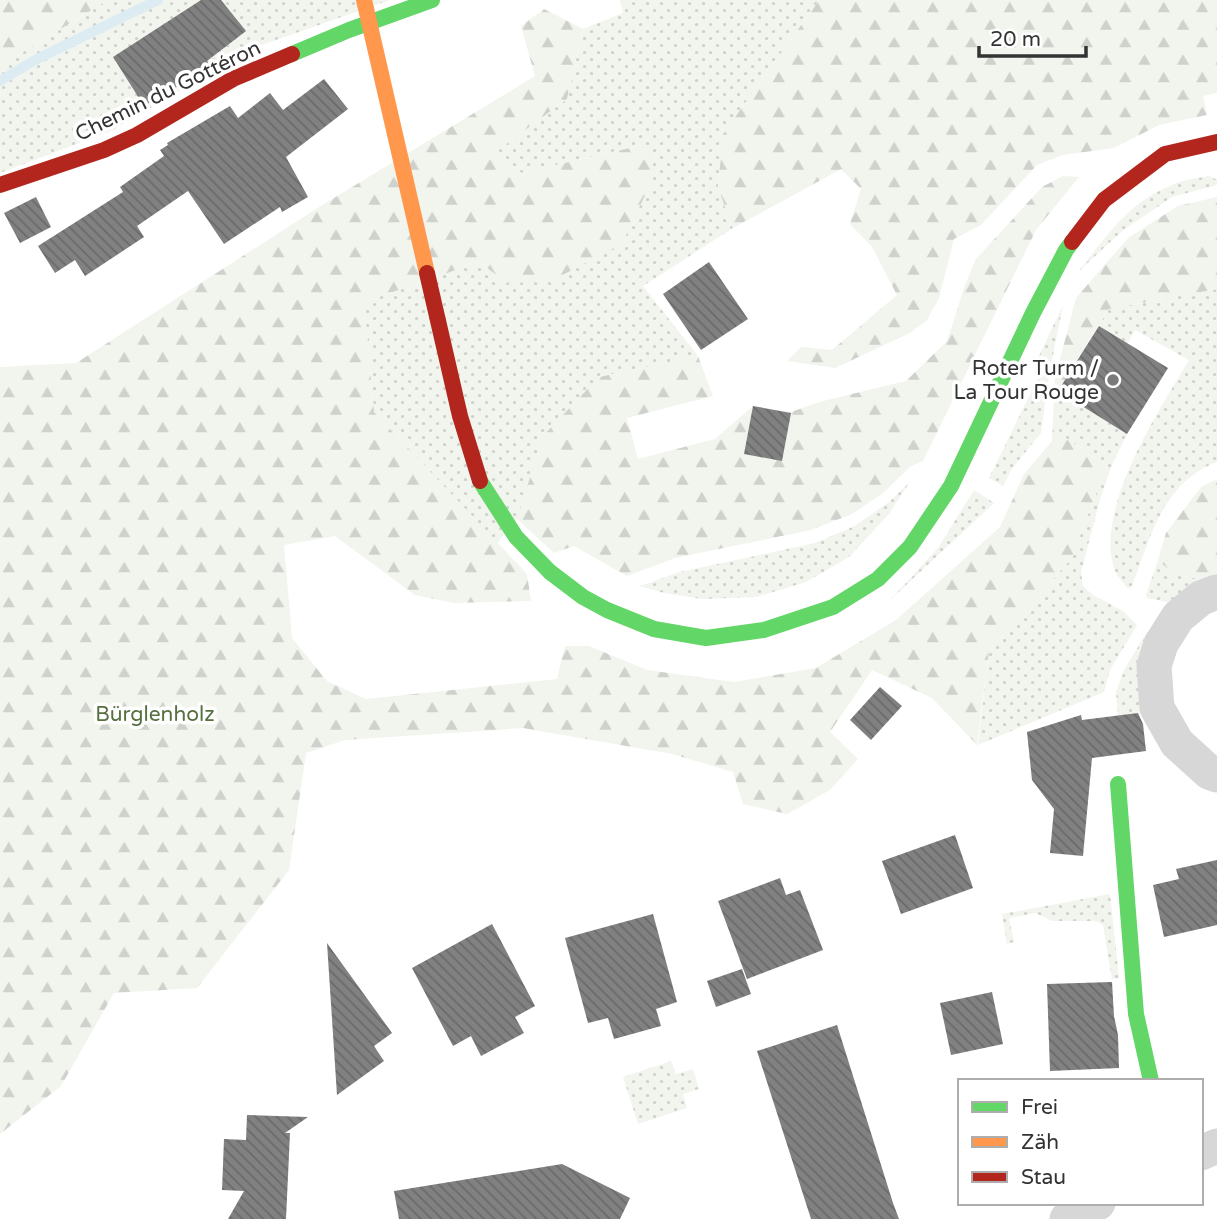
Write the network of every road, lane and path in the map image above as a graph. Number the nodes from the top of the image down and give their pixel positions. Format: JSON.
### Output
{"nodes":[{"id":1,"x":364,"y":0,"type":"edge"},
{"id":2,"x":432,"y":0,"type":"edge"},
{"id":3,"x":1217,"y":142,"type":"edge"},
{"id":4,"x":0,"y":185,"type":"edge"},
{"id":5,"x":1217,"y":592,"type":"edge"},
{"id":6,"x":1217,"y":775,"type":"edge"},
{"id":7,"x":1118,"y":784,"type":"dead end"},
{"id":8,"x":1151,"y":1079,"type":"edge"},
{"id":9,"x":1094,"y":1205,"type":"edge"},
{"id":10,"x":1067,"y":1219,"type":"edge"}],
"edges":[{"from":1,"to":3,"type":"main road","bridge":true},
{"from":2,"to":4,"type":"main road","name":"Chemin du Gottéron"},
{"from":5,"to":6,"type":"street"},
{"from":7,"to":8,"type":"main road"},
{"from":9,"to":10,"type":"street"}]}
